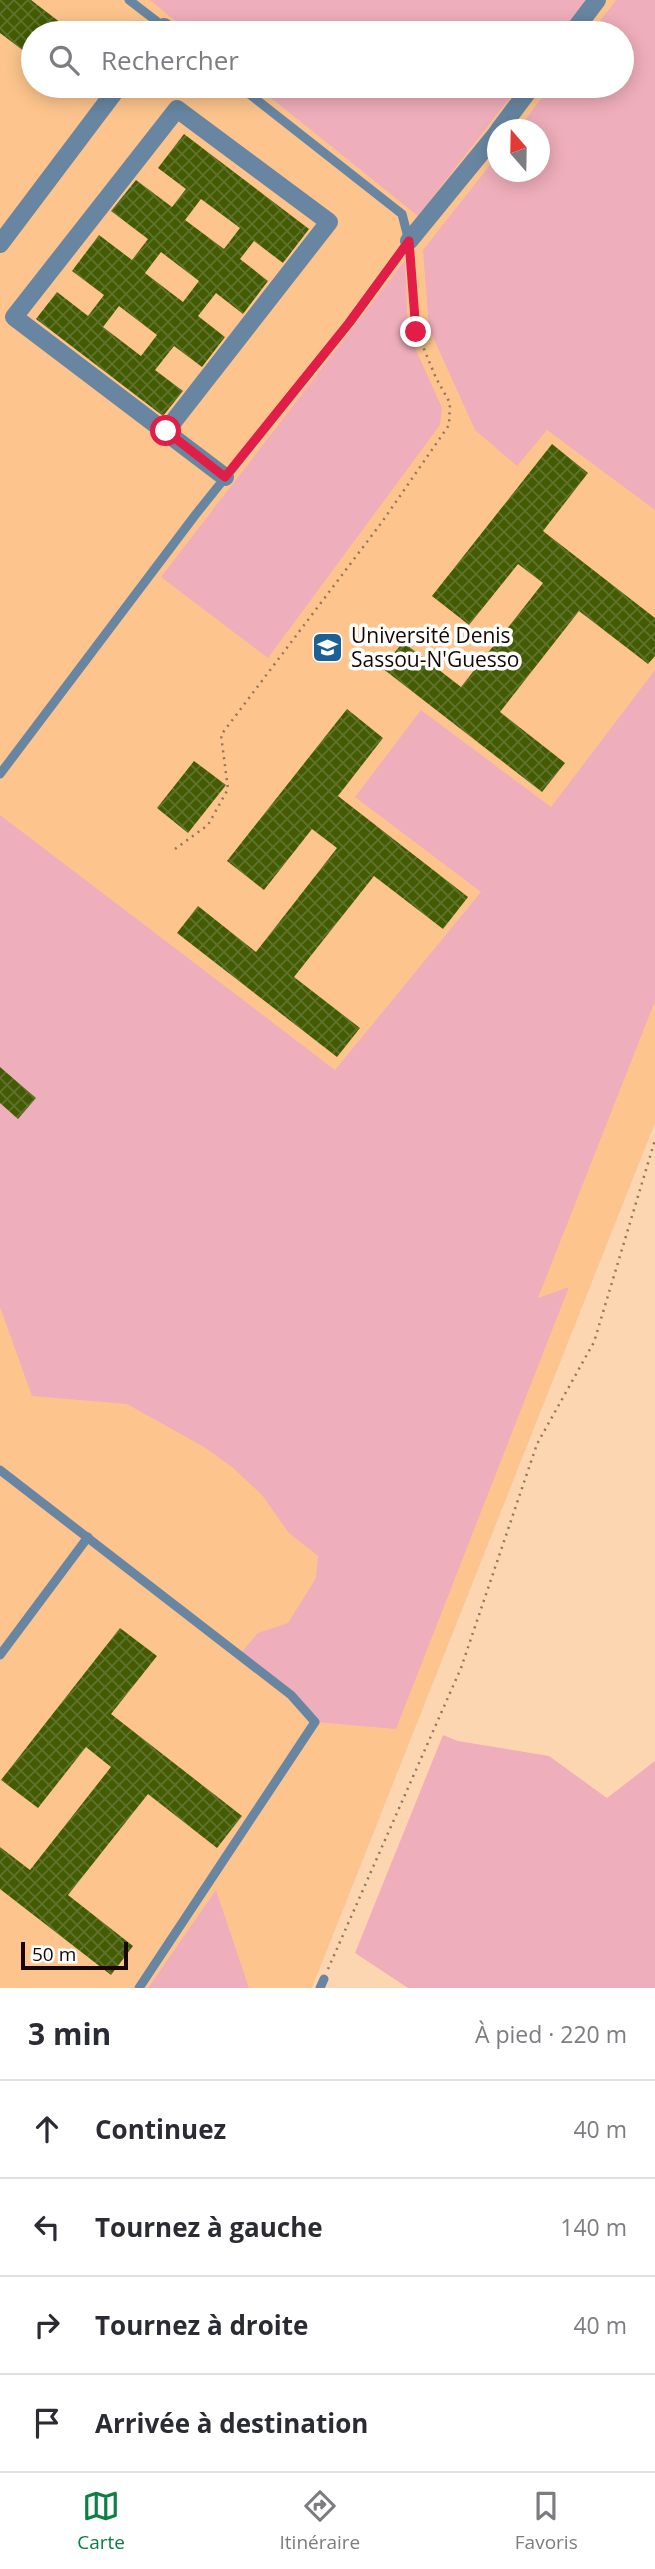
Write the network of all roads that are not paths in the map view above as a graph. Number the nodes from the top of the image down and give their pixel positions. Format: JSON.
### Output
{"nodes":[{"id":1,"x":129,"y":0,"type":"edge"},
{"id":2,"x":597,"y":0,"type":"edge"},
{"id":3,"x":153,"y":21,"type":"edge"},
{"id":4,"x":581,"y":21,"type":"edge"},
{"id":5,"x":110,"y":98,"type":"edge"},
{"id":6,"x":254,"y":98,"type":"edge"},
{"id":7,"x":523,"y":98,"type":"edge"},
{"id":8,"x":507,"y":119,"type":"edge"},
{"id":9,"x":487,"y":145,"type":"edge"},
{"id":10,"x":409,"y":241,"type":"junction"},
{"id":11,"x":0,"y":244,"type":"edge"},
{"id":12,"x":166,"y":431,"type":"junction"},
{"id":13,"x":225,"y":477,"type":"junction"},
{"id":14,"x":0,"y":774,"type":"edge"},
{"id":15,"x":0,"y":1470,"type":"edge"},
{"id":16,"x":88,"y":1537,"type":"junction"},
{"id":17,"x":0,"y":1655,"type":"edge"},
{"id":18,"x":139,"y":1988,"type":"edge"}],
"edges":[{"from":1,"to":3,"type":"lane"},
{"from":2,"to":4,"type":"street"},
{"from":5,"to":11,"type":"street"},
{"from":6,"to":10,"type":"lane"},
{"from":7,"to":8,"type":"street"},
{"from":9,"to":10,"type":"street"},
{"from":10,"to":13,"type":"lane"},
{"from":12,"to":12,"type":"street"},
{"from":12,"to":13,"type":"street"},
{"from":13,"to":14,"type":"lane"},
{"from":15,"to":16,"type":"lane"},
{"from":16,"to":17,"type":"lane"},
{"from":16,"to":18,"type":"lane"}]}
